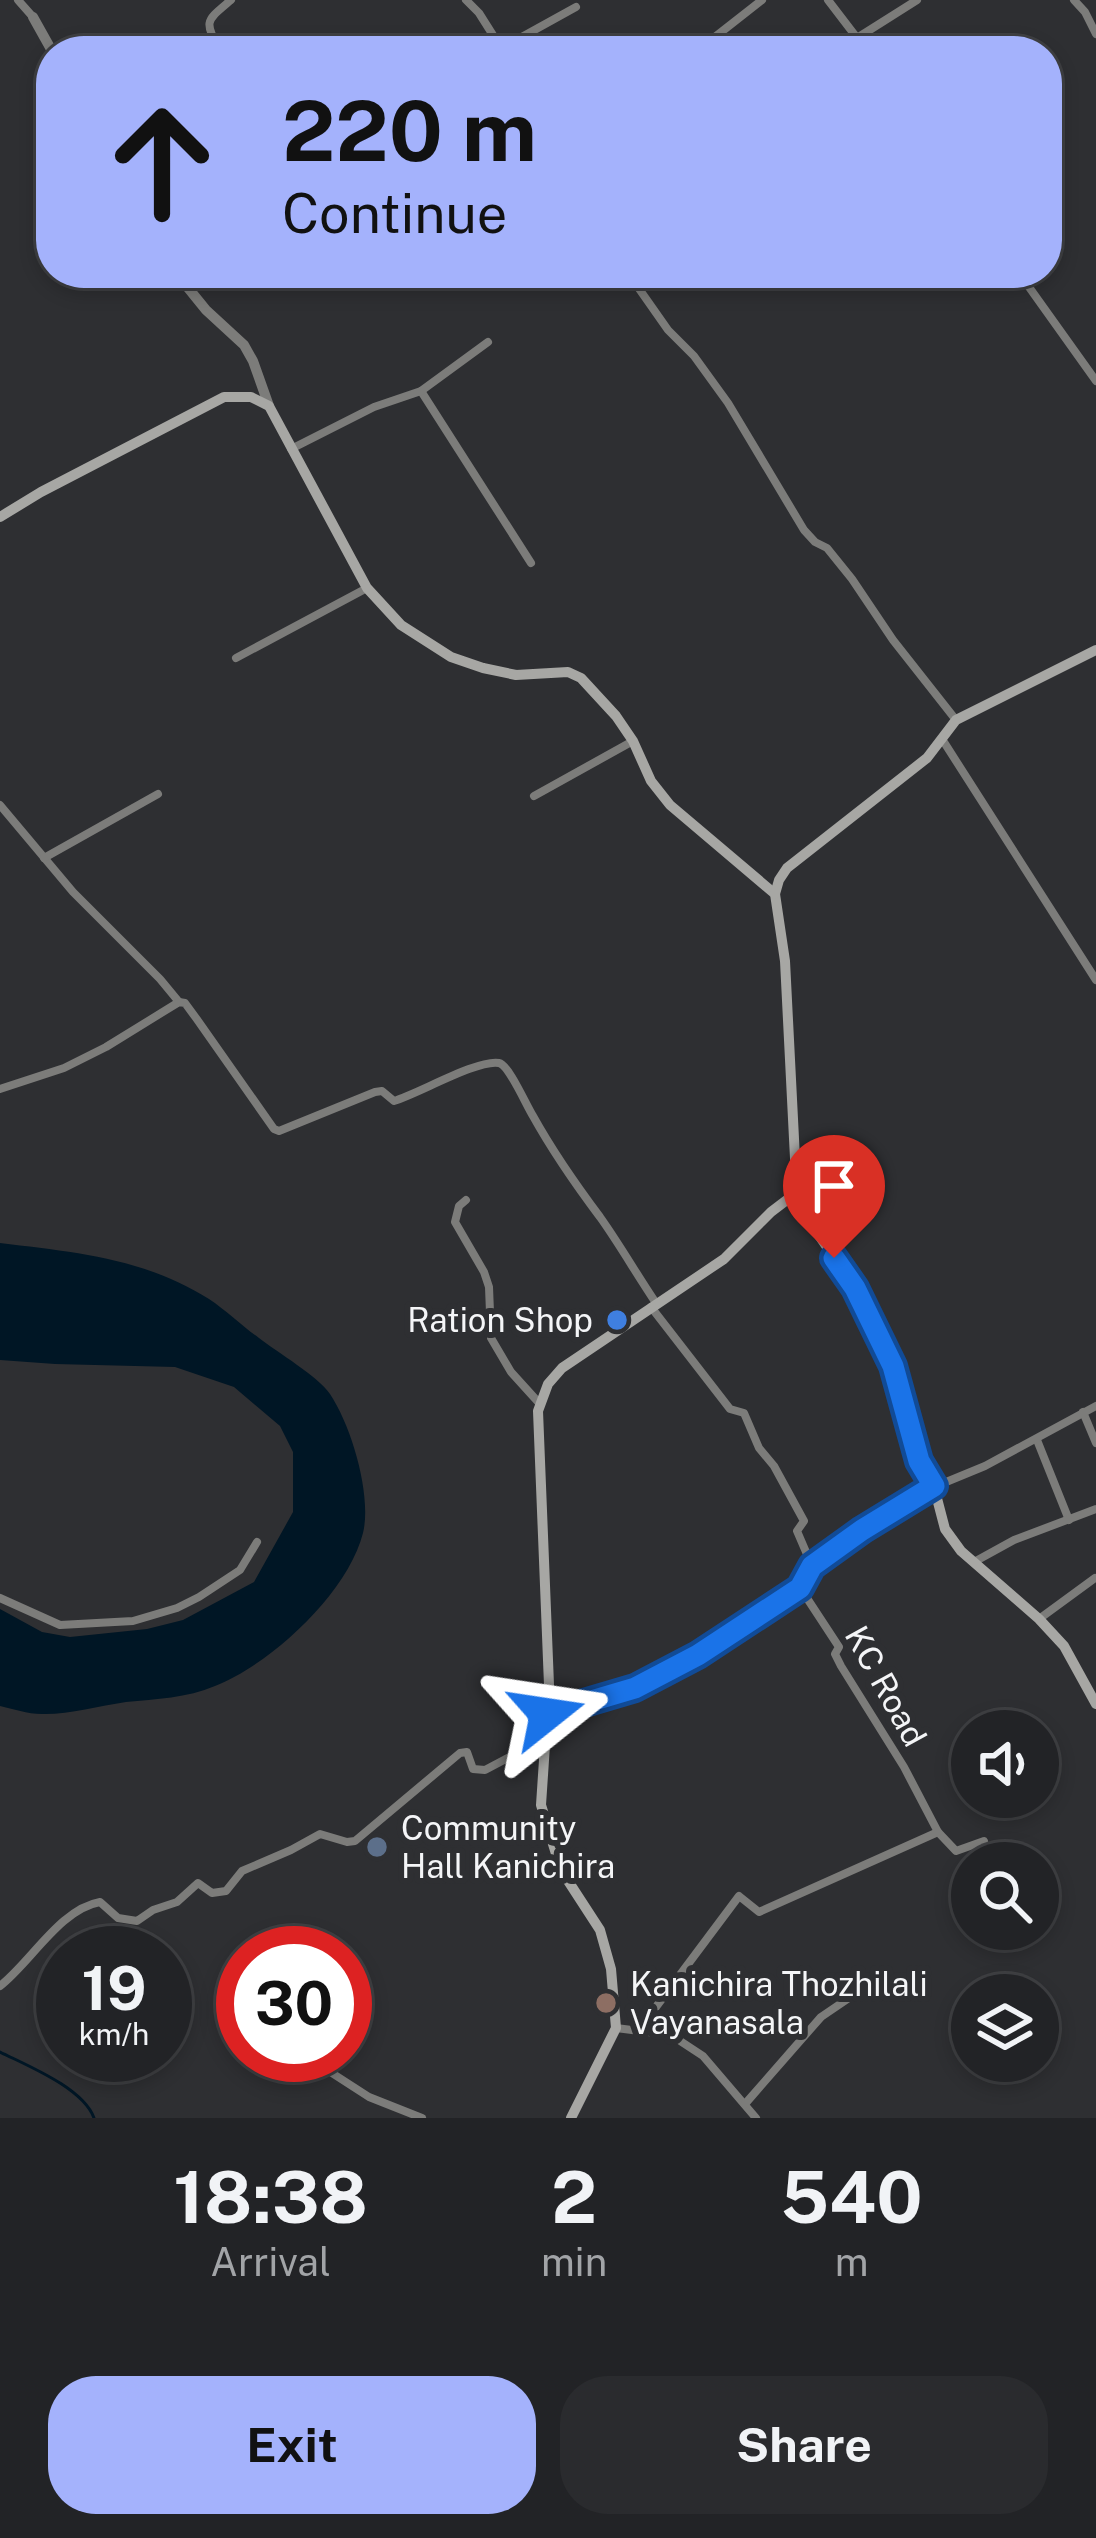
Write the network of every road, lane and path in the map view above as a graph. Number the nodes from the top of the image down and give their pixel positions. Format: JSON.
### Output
{"nodes":[{"id":1,"x":18,"y":0,"type":"edge"},
{"id":2,"x":231,"y":0,"type":"edge"},
{"id":3,"x":466,"y":0,"type":"edge"},
{"id":4,"x":762,"y":0,"type":"edge"},
{"id":5,"x":828,"y":0,"type":"edge"},
{"id":6,"x":917,"y":0,"type":"edge"},
{"id":7,"x":1074,"y":0,"type":"edge"},
{"id":8,"x":576,"y":7,"type":"dead end"},
{"id":9,"x":33,"y":17,"type":"joint"},
{"id":10,"x":1096,"y":34,"type":"edge"},
{"id":11,"x":44,"y":36,"type":"edge"},
{"id":12,"x":212,"y":36,"type":"edge"},
{"id":13,"x":494,"y":36,"type":"edge"},
{"id":14,"x":527,"y":36,"type":"edge"},
{"id":15,"x":717,"y":36,"type":"edge"},
{"id":16,"x":855,"y":36,"type":"edge"},
{"id":17,"x":860,"y":36,"type":"edge"},
{"id":18,"x":188,"y":288,"type":"edge"},
{"id":19,"x":639,"y":288,"type":"edge"},
{"id":20,"x":1030,"y":288,"type":"edge"},
{"id":21,"x":488,"y":342,"type":"dead end"},
{"id":22,"x":1096,"y":381,"type":"edge"},
{"id":23,"x":421,"y":391,"type":"junction"},
{"id":24,"x":269,"y":406,"type":"junction"},
{"id":25,"x":290,"y":449,"type":"junction"},
{"id":26,"x":0,"y":517,"type":"edge"},
{"id":27,"x":530,"y":563,"type":"dead end"},
{"id":28,"x":367,"y":587,"type":"junction"},
{"id":29,"x":1096,"y":650,"type":"edge"},
{"id":30,"x":236,"y":658,"type":"dead end"},
{"id":31,"x":956,"y":720,"type":"junction"},
{"id":32,"x":942,"y":740,"type":"junction"},
{"id":33,"x":633,"y":741,"type":"junction"},
{"id":34,"x":158,"y":794,"type":"dead end"},
{"id":35,"x":534,"y":796,"type":"dead end"},
{"id":36,"x":0,"y":805,"type":"edge"},
{"id":37,"x":44,"y":858,"type":"junction"},
{"id":38,"x":775,"y":894,"type":"junction"},
{"id":39,"x":1096,"y":980,"type":"edge"},
{"id":40,"x":179,"y":1002,"type":"junction"},
{"id":41,"x":0,"y":1089,"type":"edge"},
{"id":42,"x":792,"y":1196,"type":"junction"},
{"id":43,"x":466,"y":1200,"type":"dead end"},
{"id":44,"x":654,"y":1305,"type":"junction"},
{"id":45,"x":541,"y":1404,"type":"junction"},
{"id":46,"x":1096,"y":1406,"type":"edge"},
{"id":47,"x":1084,"y":1412,"type":"junction"},
{"id":48,"x":1037,"y":1439,"type":"junction"},
{"id":49,"x":1096,"y":1443,"type":"edge"},
{"id":50,"x":934,"y":1486,"type":"junction"},
{"id":51,"x":1096,"y":1509,"type":"edge"},
{"id":52,"x":1069,"y":1520,"type":"junction"},
{"id":53,"x":257,"y":1542,"type":"dead end"},
{"id":54,"x":974,"y":1562,"type":"junction"},
{"id":55,"x":812,"y":1566,"type":"junction"},
{"id":56,"x":1095,"y":1579,"type":"edge"},
{"id":57,"x":800,"y":1588,"type":"junction"},
{"id":58,"x":0,"y":1598,"type":"edge"},
{"id":59,"x":1039,"y":1618,"type":"junction"},
{"id":60,"x":1096,"y":1705,"type":"edge"},
{"id":61,"x":547,"y":1714,"type":"junction"},
{"id":62,"x":544,"y":1743,"type":"junction"},
{"id":63,"x":938,"y":1832,"type":"junction"},
{"id":64,"x":984,"y":1841,"type":"dead end"},
{"id":65,"x":871,"y":1983,"type":"dead end"},
{"id":66,"x":0,"y":1986,"type":"edge"},
{"id":67,"x":616,"y":2028,"type":"junction"},
{"id":68,"x":638,"y":2031,"type":"junction"},
{"id":69,"x":346,"y":2082,"type":"edge"},
{"id":70,"x":745,"y":2104,"type":"junction"},
{"id":71,"x":422,"y":2118,"type":"edge"},
{"id":72,"x":571,"y":2118,"type":"edge"},
{"id":73,"x":756,"y":2118,"type":"edge"}],
"edges":[{"from":1,"to":9,"type":"street"},
{"from":2,"to":12,"type":"street"},
{"from":3,"to":13,"type":"street"},
{"from":4,"to":15,"type":"street"},
{"from":5,"to":16,"type":"street"},
{"from":6,"to":17,"type":"street"},
{"from":7,"to":10,"type":"street"},
{"from":8,"to":14,"type":"street"},
{"from":9,"to":11,"type":"street"},
{"from":18,"to":24,"type":"street"},
{"from":19,"to":31,"type":"street"},
{"from":20,"to":22,"type":"street"},
{"from":21,"to":23,"type":"street"},
{"from":23,"to":25,"type":"street"},
{"from":23,"to":27,"type":"street"},
{"from":24,"to":25,"type":"main road"},
{"from":24,"to":26,"type":"main road"},
{"from":25,"to":28,"type":"main road"},
{"from":28,"to":30,"type":"street"},
{"from":28,"to":33,"type":"main road"},
{"from":29,"to":31,"type":"main road"},
{"from":31,"to":32,"type":"main road"},
{"from":32,"to":38,"type":"main road"},
{"from":32,"to":39,"type":"street"},
{"from":33,"to":35,"type":"street"},
{"from":33,"to":38,"type":"main road"},
{"from":34,"to":37,"type":"street"},
{"from":36,"to":37,"type":"street"},
{"from":37,"to":40,"type":"street"},
{"from":38,"to":42,"type":"main road"},
{"from":40,"to":41,"type":"street"},
{"from":40,"to":44,"type":"street"},
{"from":42,"to":44,"type":"main road"},
{"from":42,"to":50,"type":"main road"},
{"from":43,"to":45,"type":"street"},
{"from":44,"to":45,"type":"main road"},
{"from":44,"to":55,"type":"street"},
{"from":45,"to":61,"type":"main road"},
{"from":46,"to":47,"type":"street"},
{"from":47,"to":48,"type":"street"},
{"from":47,"to":49,"type":"street"},
{"from":48,"to":50,"type":"street"},
{"from":48,"to":52,"type":"street"},
{"from":50,"to":54,"type":"main road"},
{"from":50,"to":55,"type":"street"},
{"from":51,"to":52,"type":"street"},
{"from":52,"to":54,"type":"street"},
{"from":53,"to":58,"type":"street"},
{"from":54,"to":59,"type":"main road"},
{"from":55,"to":57,"type":"street"},
{"from":56,"to":59,"type":"street"},
{"from":57,"to":61,"type":"street"},
{"from":57,"to":63,"type":"street","name":"KC Road"},
{"from":59,"to":60,"type":"main road"},
{"from":61,"to":62,"type":"main road"},
{"from":62,"to":66,"type":"street"},
{"from":62,"to":67,"type":"main road"},
{"from":63,"to":64,"type":"street"},
{"from":63,"to":68,"type":"street"},
{"from":65,"to":70,"type":"street"},
{"from":67,"to":68,"type":"street"},
{"from":67,"to":72,"type":"main road"},
{"from":68,"to":70,"type":"street"},
{"from":69,"to":71,"type":"street"},
{"from":70,"to":73,"type":"street"}]}
